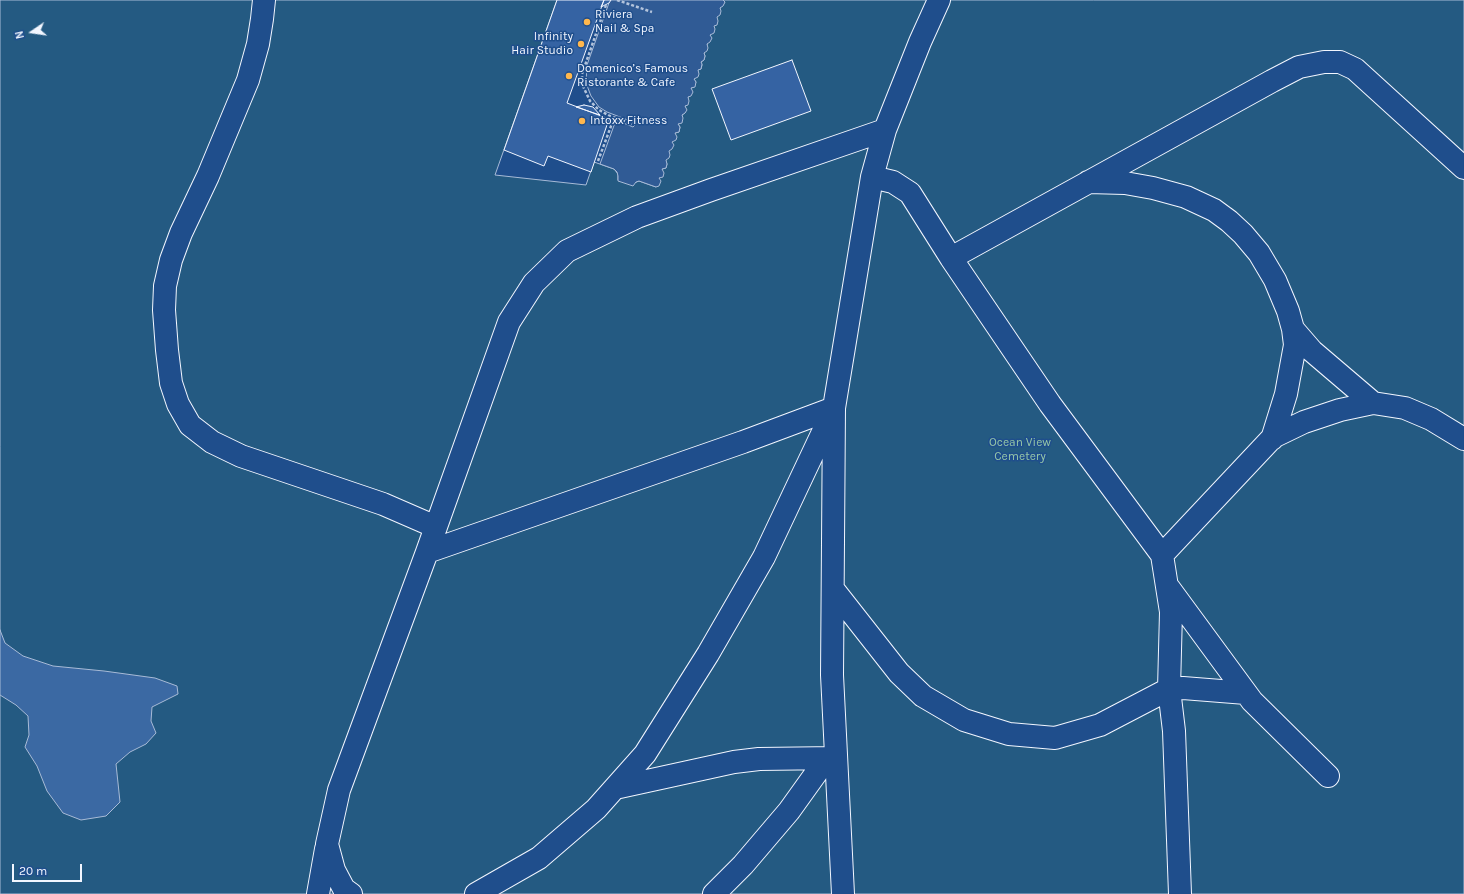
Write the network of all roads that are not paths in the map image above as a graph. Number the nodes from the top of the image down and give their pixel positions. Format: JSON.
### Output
{"nodes":[{"id":1,"x":264,"y":0,"type":"edge"},
{"id":2,"x":939,"y":0,"type":"edge"},
{"id":3,"x":885,"y":130,"type":"junction"},
{"id":4,"x":1464,"y":168,"type":"edge"},
{"id":5,"x":872,"y":177,"type":"junction"},
{"id":6,"x":1088,"y":182,"type":"junction"},
{"id":7,"x":951,"y":258,"type":"junction"},
{"id":8,"x":1293,"y":329,"type":"junction"},
{"id":9,"x":1373,"y":403,"type":"junction"},
{"id":10,"x":834,"y":408,"type":"junction"},
{"id":11,"x":1272,"y":439,"type":"junction"},
{"id":12,"x":1464,"y":439,"type":"edge"},
{"id":13,"x":436,"y":527,"type":"junction"},
{"id":14,"x":427,"y":552,"type":"junction"},
{"id":15,"x":1162,"y":555,"type":"junction"},
{"id":16,"x":1167,"y":585,"type":"junction"},
{"id":17,"x":834,"y":589,"type":"junction"},
{"id":18,"x":1169,"y":689,"type":"junction"},
{"id":19,"x":1246,"y":693,"type":"junction"},
{"id":20,"x":832,"y":758,"type":"junction"},
{"id":21,"x":1328,"y":776,"type":"dead end"},
{"id":22,"x":615,"y":788,"type":"junction"},
{"id":23,"x":327,"y":844,"type":"junction"},
{"id":24,"x":520,"y":870,"type":"junction"},
{"id":25,"x":318,"y":894,"type":"edge"},
{"id":26,"x":351,"y":894,"type":"edge"},
{"id":27,"x":476,"y":894,"type":"edge"},
{"id":28,"x":510,"y":894,"type":"edge"},
{"id":29,"x":714,"y":894,"type":"edge"},
{"id":30,"x":843,"y":894,"type":"edge"},
{"id":31,"x":1180,"y":894,"type":"edge"}],
"edges":[{"from":1,"to":13,"type":"lane"},
{"from":2,"to":3,"type":"lane"},
{"from":3,"to":5,"type":"lane"},
{"from":3,"to":13,"type":"lane"},
{"from":4,"to":6,"type":"lane"},
{"from":5,"to":7,"type":"lane"},
{"from":5,"to":10,"type":"lane"},
{"from":6,"to":7,"type":"lane"},
{"from":6,"to":8,"type":"lane"},
{"from":7,"to":15,"type":"lane"},
{"from":8,"to":9,"type":"lane"},
{"from":8,"to":11,"type":"lane"},
{"from":9,"to":11,"type":"lane"},
{"from":9,"to":12,"type":"lane"},
{"from":10,"to":14,"type":"lane"},
{"from":10,"to":17,"type":"lane"},
{"from":10,"to":22,"type":"lane"},
{"from":11,"to":15,"type":"lane"},
{"from":13,"to":14,"type":"lane"},
{"from":14,"to":23,"type":"lane"},
{"from":15,"to":16,"type":"lane"},
{"from":16,"to":18,"type":"lane"},
{"from":16,"to":19,"type":"lane"},
{"from":17,"to":18,"type":"lane"},
{"from":17,"to":20,"type":"lane"},
{"from":18,"to":19,"type":"lane"},
{"from":18,"to":31,"type":"lane"},
{"from":19,"to":21,"type":"lane"},
{"from":20,"to":22,"type":"lane"},
{"from":20,"to":29,"type":"lane"},
{"from":20,"to":30,"type":"lane"},
{"from":22,"to":24,"type":"lane"},
{"from":23,"to":25,"type":"lane"},
{"from":23,"to":26,"type":"lane"},
{"from":24,"to":27,"type":"lane"},
{"from":24,"to":28,"type":"lane"}]}
